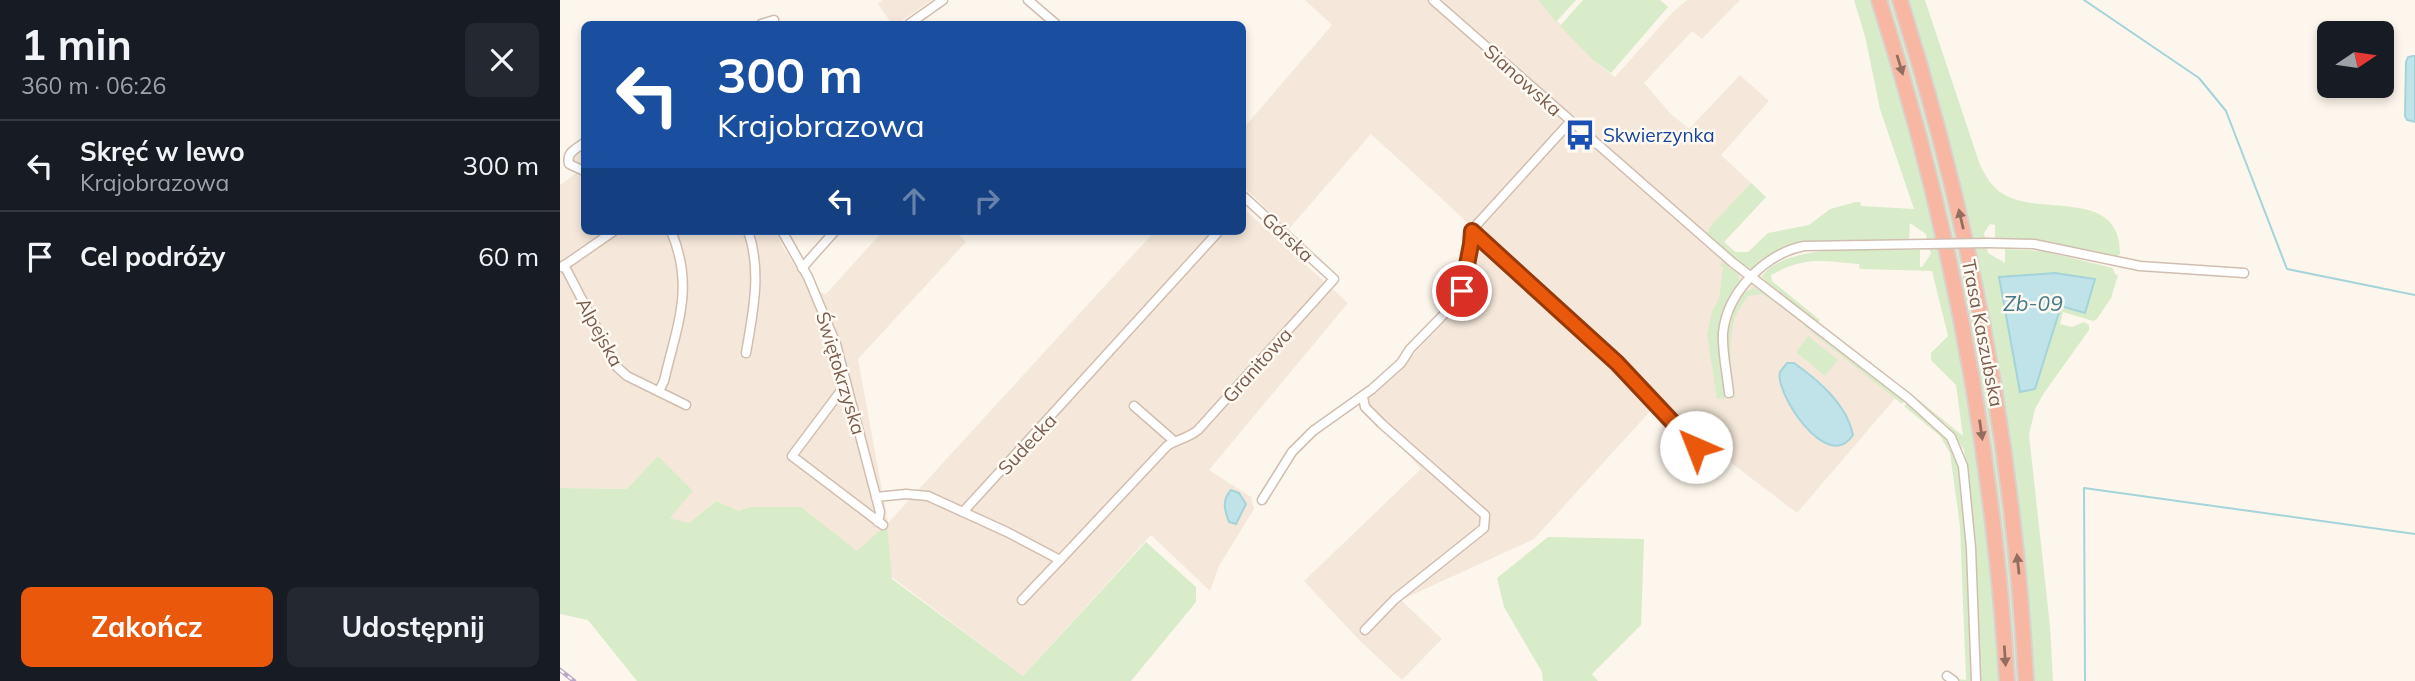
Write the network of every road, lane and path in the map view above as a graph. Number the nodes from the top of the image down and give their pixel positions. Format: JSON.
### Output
{"nodes":[{"id":1,"x":943,"y":0,"type":"edge"},
{"id":2,"x":1028,"y":0,"type":"edge"},
{"id":3,"x":1433,"y":0,"type":"edge"},
{"id":4,"x":1879,"y":0,"type":"edge"},
{"id":5,"x":1900,"y":0,"type":"edge"},
{"id":6,"x":774,"y":20,"type":"dead end"},
{"id":7,"x":771,"y":21,"type":"edge"},
{"id":8,"x":913,"y":21,"type":"edge"},
{"id":9,"x":1052,"y":21,"type":"edge"},
{"id":10,"x":1570,"y":122,"type":"junction"},
{"id":11,"x":581,"y":145,"type":"edge"},
{"id":12,"x":581,"y":170,"type":"edge"},
{"id":13,"x":1246,"y":201,"type":"edge"},
{"id":14,"x":1472,"y":231,"type":"junction"},
{"id":15,"x":608,"y":235,"type":"edge"},
{"id":16,"x":673,"y":235,"type":"edge"},
{"id":17,"x":749,"y":235,"type":"edge"},
{"id":18,"x":784,"y":235,"type":"edge"},
{"id":19,"x":831,"y":235,"type":"edge"},
{"id":20,"x":1215,"y":235,"type":"edge"},
{"id":21,"x":562,"y":267,"type":"edge"},
{"id":22,"x":802,"y":268,"type":"junction"},
{"id":23,"x":2244,"y":273,"type":"dead end"},
{"id":24,"x":1751,"y":277,"type":"junction"},
{"id":25,"x":1334,"y":279,"type":"joint"},
{"id":26,"x":746,"y":353,"type":"dead end"},
{"id":27,"x":846,"y":384,"type":"junction"},
{"id":28,"x":659,"y":391,"type":"junction"},
{"id":29,"x":1729,"y":393,"type":"dead end"},
{"id":30,"x":1363,"y":397,"type":"junction"},
{"id":31,"x":686,"y":405,"type":"dead end"},
{"id":32,"x":1134,"y":406,"type":"dead end"},
{"id":33,"x":1174,"y":441,"type":"junction"},
{"id":34,"x":1696,"y":447,"type":"dead end"},
{"id":35,"x":876,"y":497,"type":"junction"},
{"id":36,"x":1262,"y":500,"type":"dead end"},
{"id":37,"x":963,"y":512,"type":"junction"},
{"id":38,"x":1060,"y":561,"type":"junction"},
{"id":39,"x":1022,"y":600,"type":"dead end"},
{"id":40,"x":1365,"y":630,"type":"dead end"},
{"id":41,"x":1976,"y":681,"type":"edge"},
{"id":42,"x":2007,"y":681,"type":"edge"},
{"id":43,"x":2026,"y":681,"type":"edge"}],
"edges":[{"from":1,"to":8,"type":"street"},
{"from":2,"to":9,"type":"street"},
{"from":3,"to":10,"type":"street","name":"Sianowska"},
{"from":4,"to":42,"type":"highway","name":"Trasa Kaszubska","one_way":true},
{"from":43,"to":5,"type":"highway","name":"Trasa Kaszubska","one_way":true},
{"from":6,"to":7,"type":"street"},
{"from":10,"to":14,"type":"street"},
{"from":10,"to":24,"type":"street","name":"Sianowska"},
{"from":11,"to":12,"type":"street"},
{"from":13,"to":25,"type":"street","name":"Górska"},
{"from":14,"to":30,"type":"street"},
{"from":14,"to":34,"type":"street"},
{"from":15,"to":21,"type":"street"},
{"from":16,"to":28,"type":"street"},
{"from":17,"to":26,"type":"street"},
{"from":18,"to":22,"type":"street","name":"Świętokrzyska"},
{"from":19,"to":22,"type":"street"},
{"from":20,"to":37,"type":"street","name":"Sudecka"},
{"from":21,"to":28,"type":"street","name":"Alpejska"},
{"from":22,"to":27,"type":"street","name":"Świętokrzyska"},
{"from":23,"to":24,"type":"street","bridge":true},
{"from":24,"to":29,"type":"street"},
{"from":24,"to":41,"type":"street","name":"Sianowska"},
{"from":25,"to":33,"type":"street","name":"Granitowa"},
{"from":27,"to":35,"type":"street","name":"Świętokrzyska"},
{"from":27,"to":35,"type":"street","name":"Świętokrzyska"},
{"from":28,"to":31,"type":"street","name":"Alpejska"},
{"from":30,"to":36,"type":"street"},
{"from":30,"to":40,"type":"street"},
{"from":32,"to":33,"type":"street"},
{"from":33,"to":38,"type":"street","name":"Granitowa"},
{"from":35,"to":37,"type":"street"},
{"from":37,"to":38,"type":"street"},
{"from":38,"to":39,"type":"street","name":"Granitowa"}]}
